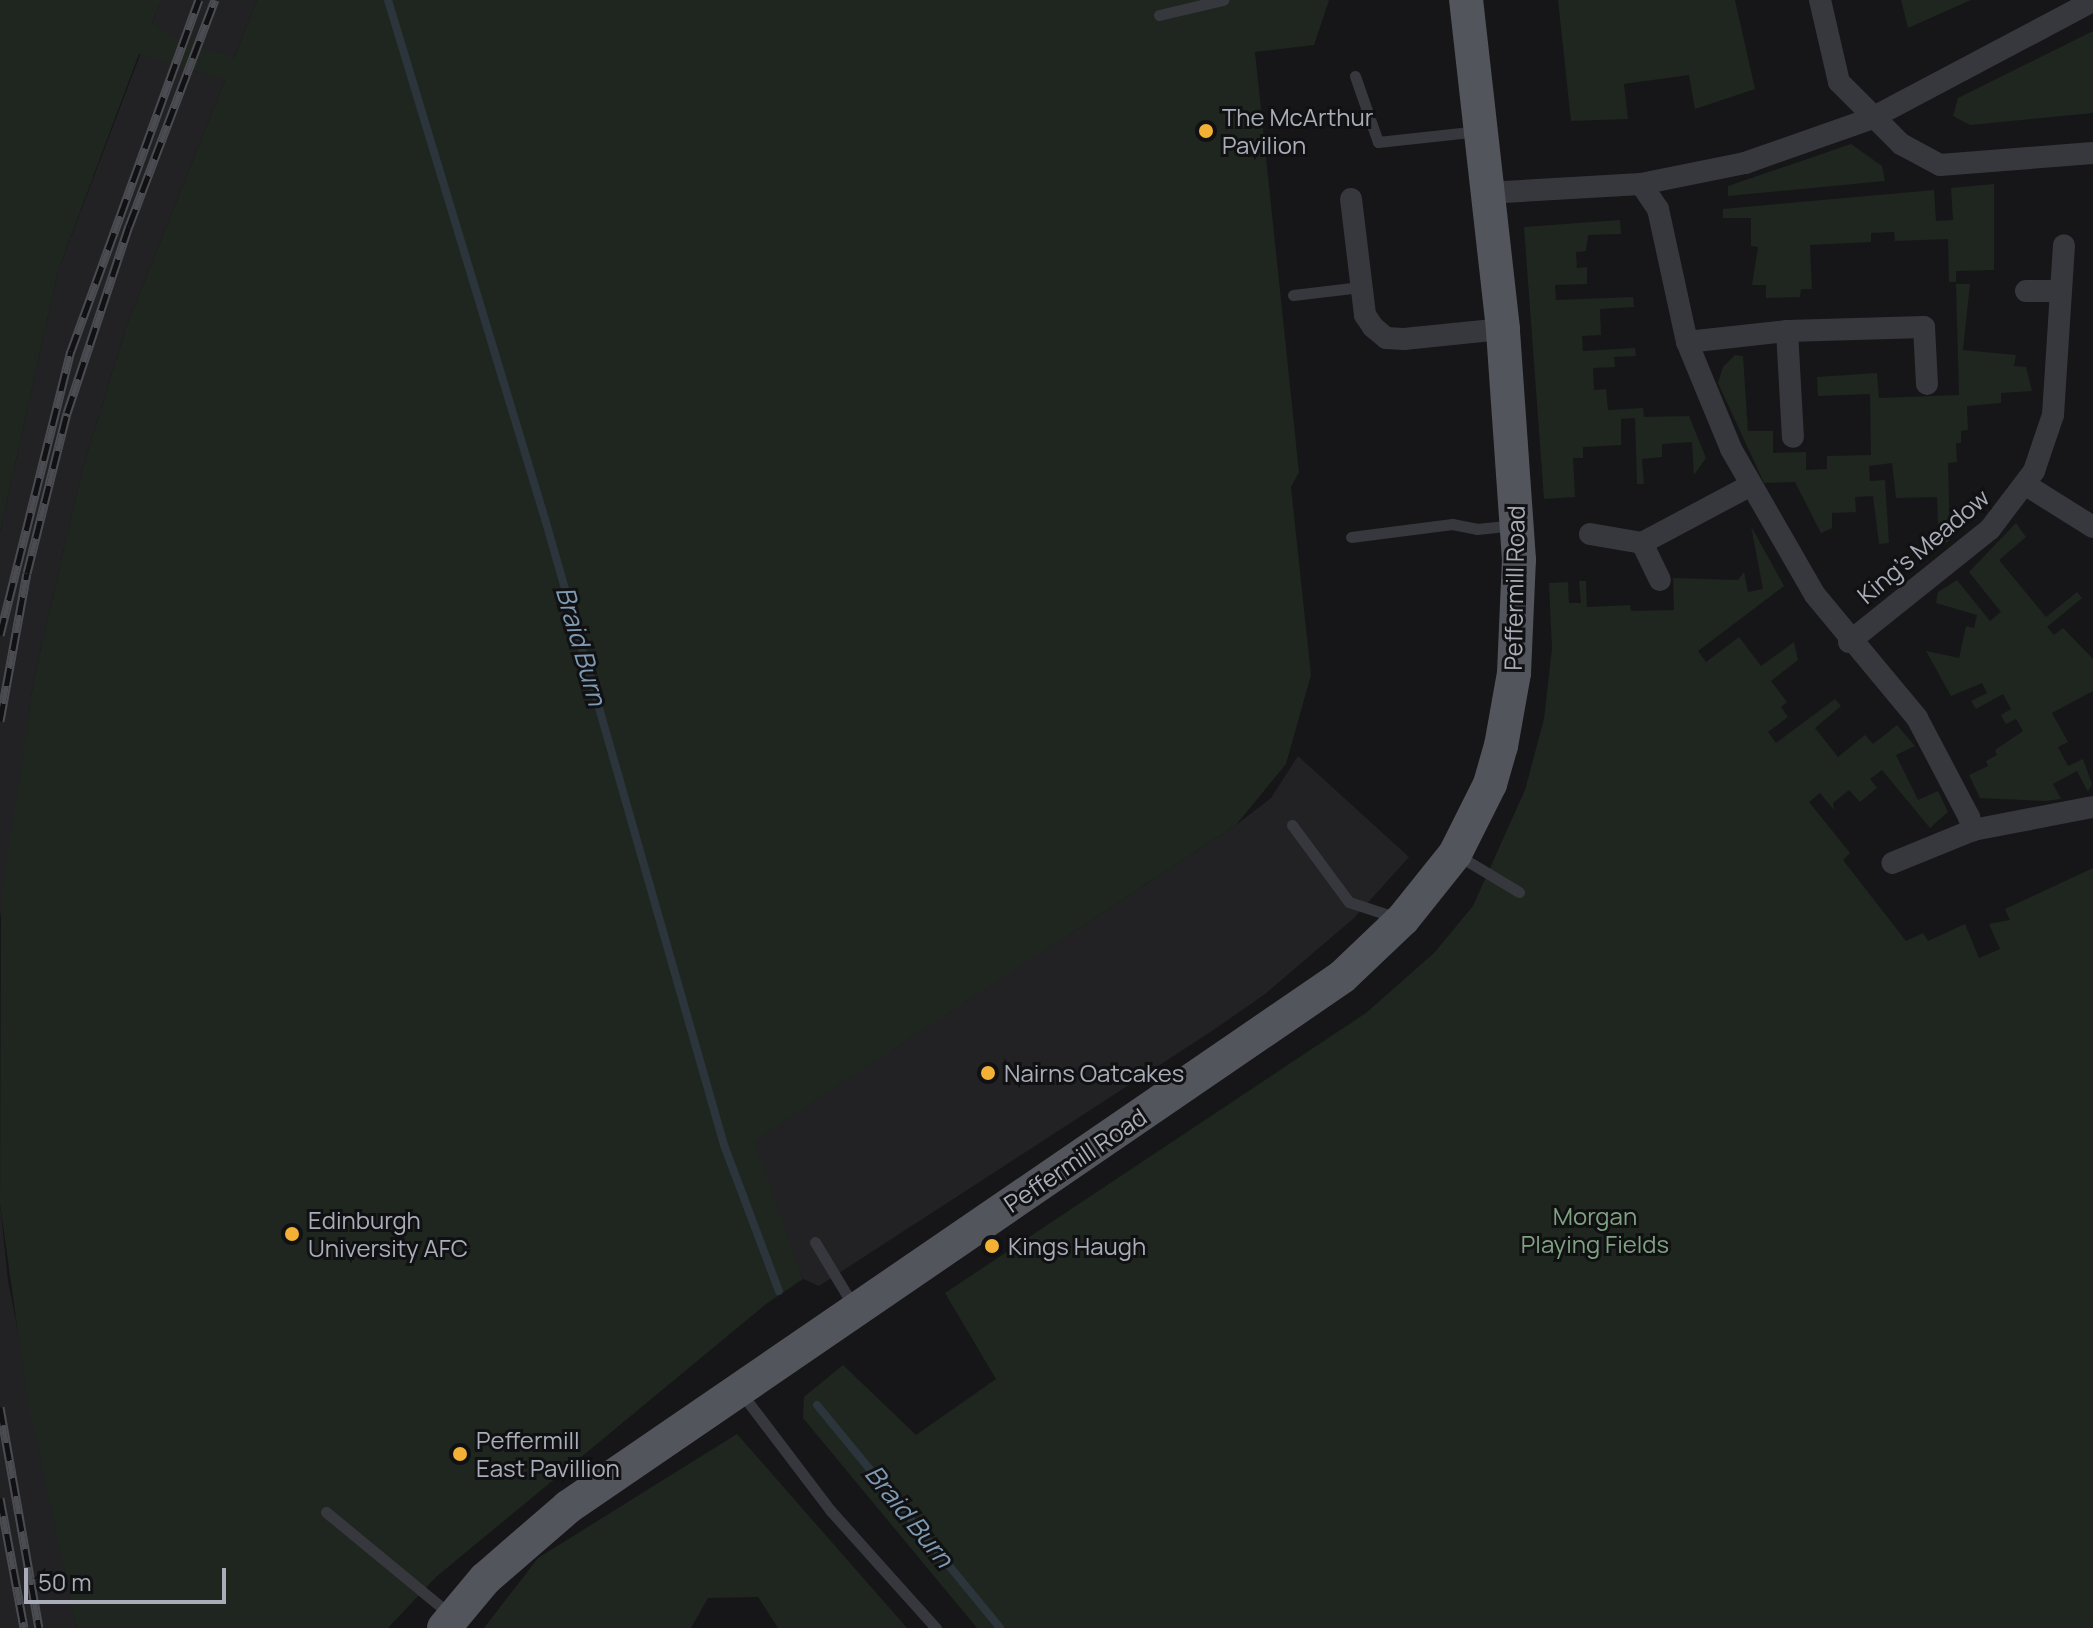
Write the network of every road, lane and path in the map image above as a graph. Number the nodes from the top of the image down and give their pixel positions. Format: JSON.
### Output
{"nodes":[{"id":1,"x":1223,"y":0,"type":"edge"},
{"id":2,"x":1466,"y":0,"type":"edge"},
{"id":3,"x":1820,"y":0,"type":"edge"},
{"id":4,"x":2093,"y":1,"type":"edge"},
{"id":5,"x":1159,"y":15,"type":"dead end"},
{"id":6,"x":1355,"y":76,"type":"dead end"},
{"id":7,"x":1870,"y":119,"type":"junction"},
{"id":8,"x":1479,"y":131,"type":"junction"},
{"id":9,"x":2093,"y":153,"type":"edge"},
{"id":10,"x":1641,"y":184,"type":"junction"},
{"id":11,"x":1486,"y":193,"type":"junction"},
{"id":12,"x":1351,"y":199,"type":"dead end"},
{"id":13,"x":2064,"y":245,"type":"dead end"},
{"id":14,"x":1361,"y":287,"type":"junction"},
{"id":15,"x":2026,"y":291,"type":"dead end"},
{"id":16,"x":2061,"y":291,"type":"junction"},
{"id":17,"x":1293,"y":295,"type":"dead end"},
{"id":18,"x":1503,"y":329,"type":"junction"},
{"id":19,"x":1787,"y":331,"type":"junction"},
{"id":20,"x":1687,"y":342,"type":"junction"},
{"id":21,"x":1927,"y":384,"type":"dead end"},
{"id":22,"x":1793,"y":437,"type":"dead end"},
{"id":23,"x":1751,"y":485,"type":"junction"},
{"id":24,"x":2026,"y":485,"type":"junction"},
{"id":25,"x":1518,"y":524,"type":"junction"},
{"id":26,"x":2093,"y":527,"type":"edge"},
{"id":27,"x":1590,"y":534,"type":"dead end"},
{"id":28,"x":1351,"y":537,"type":"dead end"},
{"id":29,"x":1642,"y":543,"type":"junction"},
{"id":30,"x":1660,"y":580,"type":"dead end"},
{"id":31,"x":1849,"y":642,"type":"junction"},
{"id":32,"x":2093,"y":807,"type":"edge"},
{"id":33,"x":1292,"y":825,"type":"dead end"},
{"id":34,"x":1973,"y":830,"type":"junction"},
{"id":35,"x":1455,"y":854,"type":"junction"},
{"id":36,"x":1892,"y":863,"type":"dead end"},
{"id":37,"x":1519,"y":892,"type":"dead end"},
{"id":38,"x":1403,"y":919,"type":"junction"},
{"id":39,"x":815,"y":1242,"type":"dead end"},
{"id":40,"x":855,"y":1307,"type":"junction"},
{"id":41,"x":737,"y":1388,"type":"junction"},
{"id":42,"x":326,"y":1512,"type":"dead end"},
{"id":43,"x":448,"y":1622,"type":"edge"},
{"id":44,"x":936,"y":1628,"type":"edge"}],
"edges":[{"from":1,"to":5,"type":"lane"},
{"from":2,"to":8,"type":"main road","name":"Peffermill Road"},
{"from":3,"to":7,"type":"street"},
{"from":4,"to":7,"type":"street"},
{"from":6,"to":8,"type":"lane"},
{"from":7,"to":9,"type":"street"},
{"from":7,"to":10,"type":"street"},
{"from":8,"to":11,"type":"main road","name":"Peffermill Road"},
{"from":10,"to":11,"type":"street"},
{"from":10,"to":20,"type":"street","name":"King's Meadow"},
{"from":11,"to":18,"type":"main road","name":"Peffermill Road"},
{"from":12,"to":14,"type":"street"},
{"from":13,"to":16,"type":"street","name":"King's Meadow"},
{"from":14,"to":17,"type":"lane"},
{"from":14,"to":18,"type":"street"},
{"from":15,"to":16,"type":"street"},
{"from":16,"to":24,"type":"street","name":"King's Meadow"},
{"from":18,"to":25,"type":"main road","name":"Peffermill Road"},
{"from":19,"to":20,"type":"street"},
{"from":19,"to":21,"type":"street"},
{"from":19,"to":22,"type":"street"},
{"from":20,"to":23,"type":"street","name":"King's Meadow"},
{"from":23,"to":29,"type":"street"},
{"from":23,"to":31,"type":"street","name":"King's Meadow"},
{"from":24,"to":26,"type":"street"},
{"from":24,"to":31,"type":"street","name":"King's Meadow"},
{"from":25,"to":28,"type":"lane"},
{"from":25,"to":35,"type":"main road","name":"Peffermill Road"},
{"from":27,"to":29,"type":"street"},
{"from":29,"to":30,"type":"street"},
{"from":31,"to":34,"type":"street","name":"King's Meadow"},
{"from":32,"to":34,"type":"street"},
{"from":33,"to":38,"type":"lane"},
{"from":34,"to":36,"type":"street"},
{"from":35,"to":37,"type":"lane"},
{"from":35,"to":38,"type":"main road","name":"Peffermill Road"},
{"from":38,"to":40,"type":"main road","name":"Peffermill Road"},
{"from":39,"to":40,"type":"lane"},
{"from":40,"to":41,"type":"main road","name":"Peffermill Road"},
{"from":41,"to":43,"type":"main road","name":"Peffermill Road"},
{"from":41,"to":44,"type":"lane"},
{"from":42,"to":43,"type":"lane"}]}
